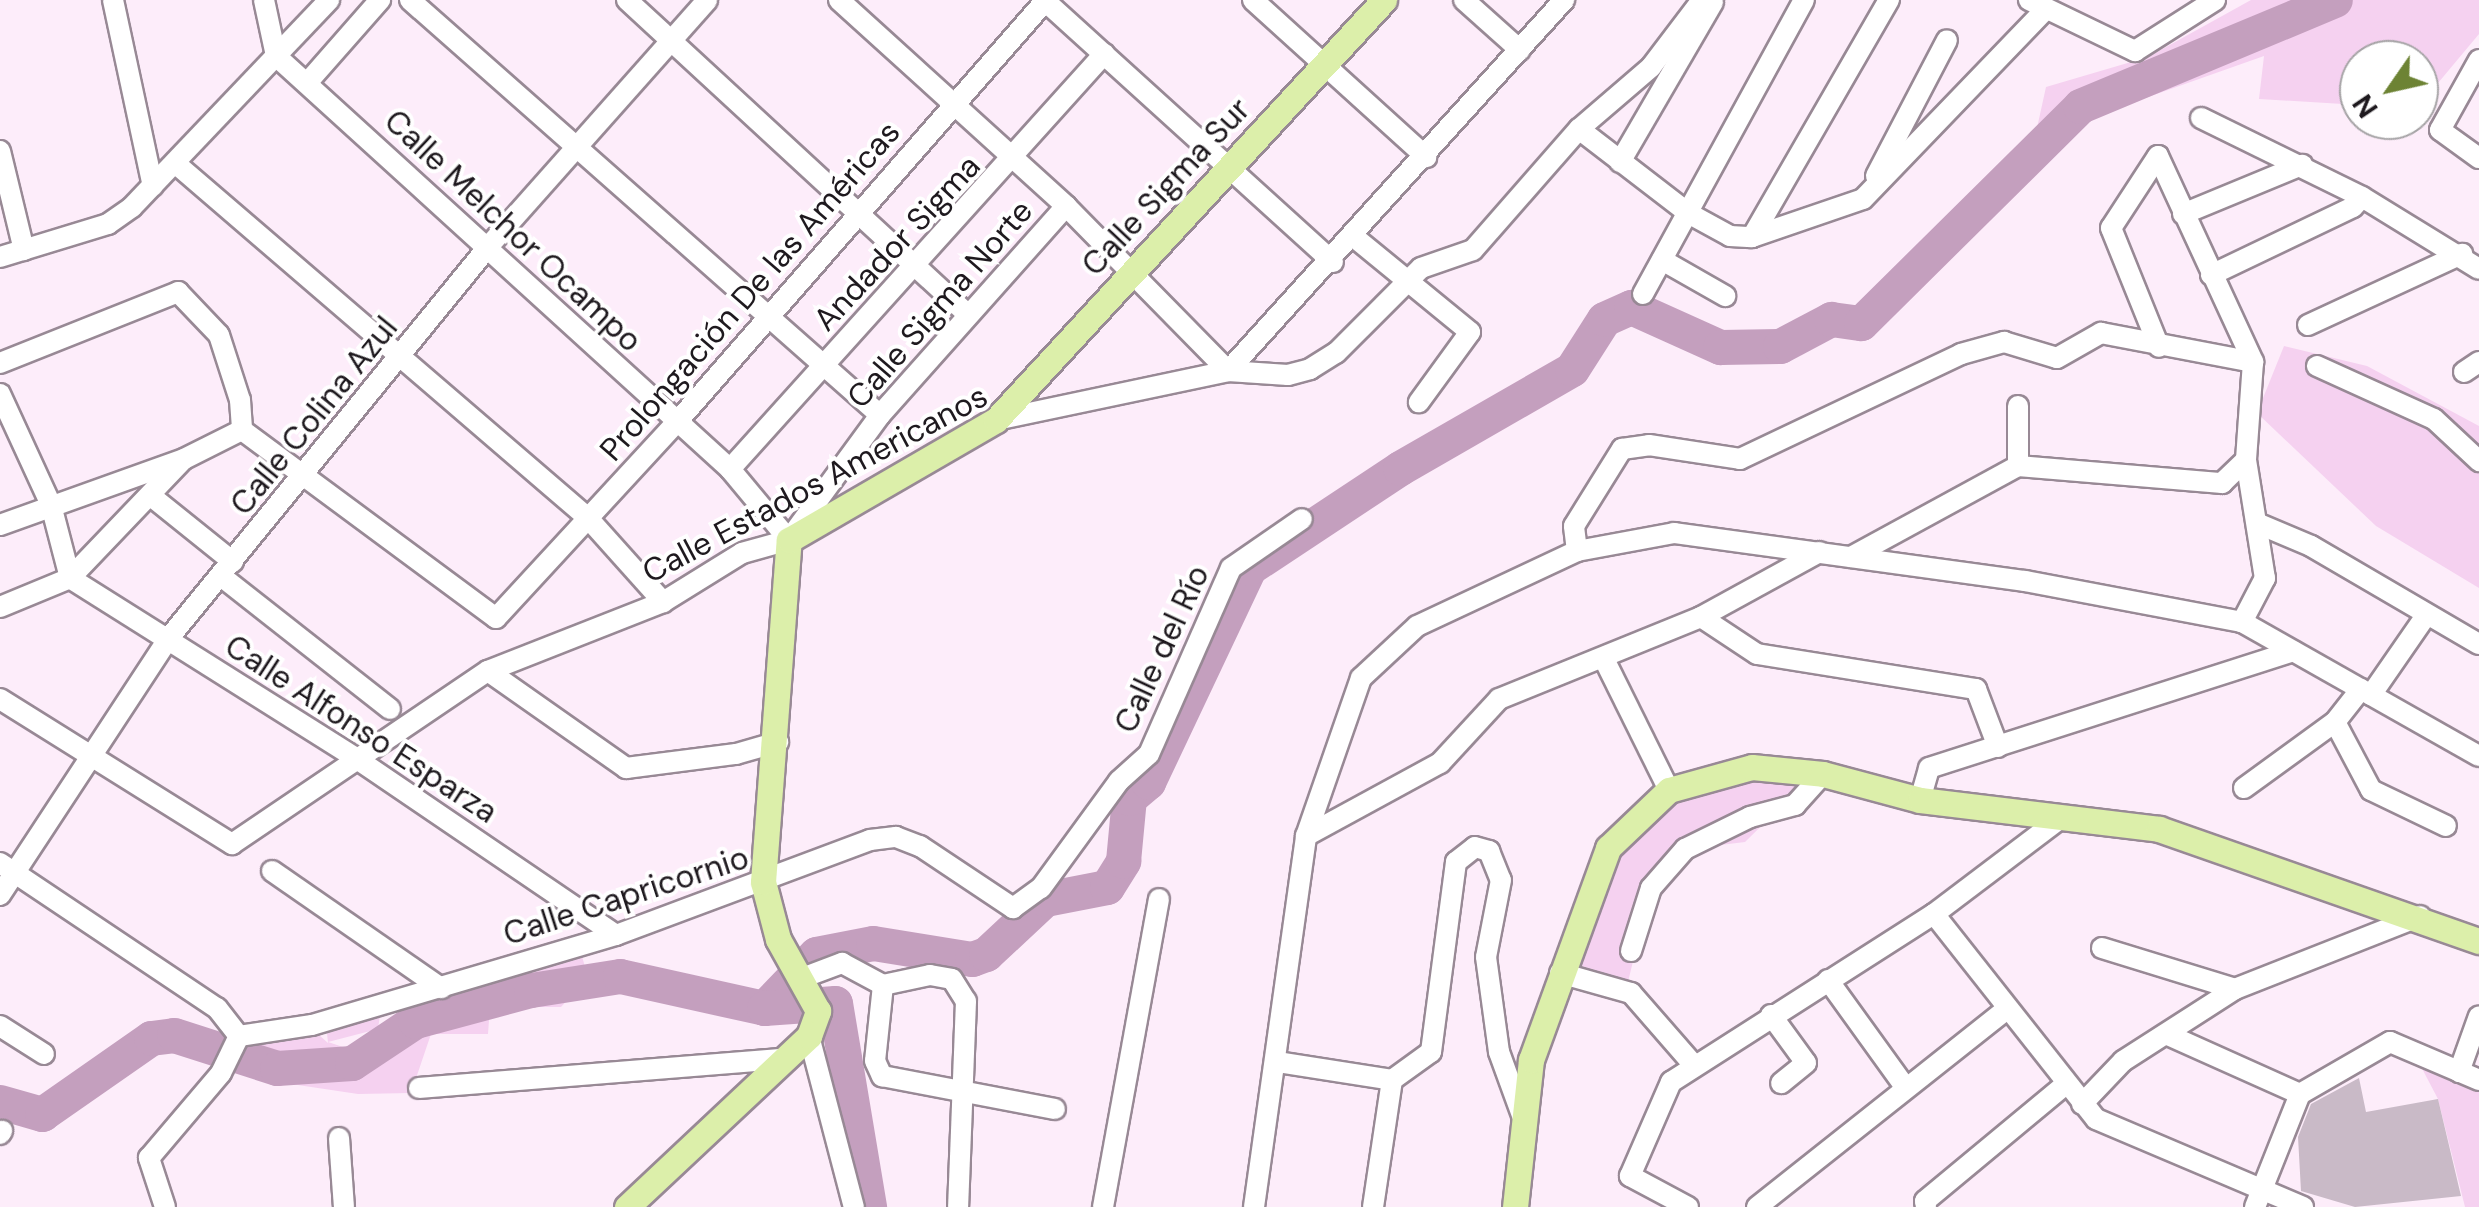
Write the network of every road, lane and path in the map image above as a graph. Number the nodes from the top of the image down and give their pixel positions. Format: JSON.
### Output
{"nodes":[{"id":1,"x":113,"y":0,"type":"edge"},
{"id":2,"x":264,"y":0,"type":"edge"},
{"id":3,"x":329,"y":0,"type":"edge"},
{"id":4,"x":380,"y":0,"type":"edge"},
{"id":5,"x":410,"y":0,"type":"edge"},
{"id":6,"x":627,"y":0,"type":"edge"},
{"id":7,"x":707,"y":0,"type":"edge"},
{"id":8,"x":840,"y":0,"type":"edge"},
{"id":9,"x":1045,"y":0,"type":"edge"},
{"id":10,"x":1253,"y":0,"type":"edge"},
{"id":11,"x":1384,"y":0,"type":"edge"},
{"id":12,"x":1464,"y":0,"type":"edge"},
{"id":13,"x":1564,"y":0,"type":"edge"},
{"id":14,"x":1702,"y":0,"type":"edge"},
{"id":15,"x":1714,"y":0,"type":"edge"},
{"id":16,"x":1804,"y":0,"type":"edge"},
{"id":17,"x":1889,"y":0,"type":"edge"},
{"id":18,"x":2215,"y":0,"type":"edge"},
{"id":19,"x":2037,"y":5,"type":"edge"},
{"id":20,"x":1947,"y":40,"type":"dead end"},
{"id":21,"x":673,"y":41,"type":"junction"},
{"id":22,"x":1520,"y":50,"type":"junction"},
{"id":23,"x":1104,"y":54,"type":"junction"},
{"id":24,"x":276,"y":56,"type":"junction"},
{"id":25,"x":2479,"y":60,"type":"edge"},
{"id":26,"x":1326,"y":66,"type":"junction"},
{"id":27,"x":308,"y":83,"type":"junction"},
{"id":28,"x":954,"y":106,"type":"junction"},
{"id":29,"x":2200,"y":118,"type":"dead end"},
{"id":30,"x":1579,"y":129,"type":"junction"},
{"id":31,"x":576,"y":144,"type":"junction"},
{"id":32,"x":0,"y":151,"type":"edge"},
{"id":33,"x":1426,"y":157,"type":"junction"},
{"id":34,"x":2479,"y":158,"type":"edge"},
{"id":35,"x":1016,"y":160,"type":"junction"},
{"id":36,"x":1620,"y":162,"type":"junction"},
{"id":37,"x":175,"y":163,"type":"junction"},
{"id":38,"x":2302,"y":165,"type":"junction"},
{"id":39,"x":1229,"y":168,"type":"junction"},
{"id":40,"x":153,"y":186,"type":"junction"},
{"id":41,"x":2362,"y":196,"type":"junction"},
{"id":42,"x":1863,"y":200,"type":"junction"},
{"id":43,"x":1066,"y":206,"type":"junction"},
{"id":44,"x":861,"y":210,"type":"junction"},
{"id":45,"x":1688,"y":213,"type":"junction"},
{"id":46,"x":2184,"y":214,"type":"junction"},
{"id":47,"x":1354,"y":237,"type":"junction"},
{"id":48,"x":1752,"y":237,"type":"junction"},
{"id":49,"x":488,"y":248,"type":"junction"},
{"id":50,"x":24,"y":250,"type":"junction"},
{"id":51,"x":2462,"y":254,"type":"junction"},
{"id":52,"x":0,"y":257,"type":"edge"},
{"id":53,"x":916,"y":260,"type":"junction"},
{"id":54,"x":1662,"y":260,"type":"junction"},
{"id":55,"x":1333,"y":262,"type":"junction"},
{"id":56,"x":2479,"y":269,"type":"edge"},
{"id":57,"x":1132,"y":270,"type":"junction"},
{"id":58,"x":2211,"y":275,"type":"junction"},
{"id":59,"x":1408,"y":284,"type":"junction"},
{"id":60,"x":1644,"y":294,"type":"dead end"},
{"id":61,"x":1725,"y":296,"type":"dead end"},
{"id":62,"x":769,"y":314,"type":"junction"},
{"id":63,"x":968,"y":314,"type":"junction"},
{"id":64,"x":2308,"y":325,"type":"dead end"},
{"id":65,"x":2159,"y":347,"type":"junction"},
{"id":66,"x":403,"y":354,"type":"junction"},
{"id":67,"x":2253,"y":362,"type":"junction"},
{"id":68,"x":0,"y":364,"type":"edge"},
{"id":69,"x":826,"y":365,"type":"junction"},
{"id":70,"x":2317,"y":366,"type":"dead end"},
{"id":71,"x":1228,"y":370,"type":"junction"},
{"id":72,"x":0,"y":394,"type":"edge"},
{"id":73,"x":1420,"y":402,"type":"dead end"},
{"id":74,"x":2018,"y":406,"type":"dead end"},
{"id":75,"x":880,"y":415,"type":"junction"},
{"id":76,"x":996,"y":420,"type":"junction"},
{"id":77,"x":677,"y":422,"type":"junction"},
{"id":78,"x":242,"y":430,"type":"junction"},
{"id":79,"x":184,"y":459,"type":"junction"},
{"id":80,"x":2246,"y":460,"type":"junction"},
{"id":81,"x":2479,"y":461,"type":"edge"},
{"id":82,"x":2018,"y":466,"type":"junction"},
{"id":83,"x":730,"y":470,"type":"junction"},
{"id":84,"x":307,"y":474,"type":"junction"},
{"id":85,"x":151,"y":496,"type":"junction"},
{"id":86,"x":50,"y":505,"type":"junction"},
{"id":87,"x":588,"y":518,"type":"junction"},
{"id":88,"x":1302,"y":520,"type":"dead end"},
{"id":89,"x":2259,"y":524,"type":"junction"},
{"id":90,"x":0,"y":526,"type":"edge"},
{"id":91,"x":789,"y":540,"type":"junction"},
{"id":92,"x":1576,"y":551,"type":"junction"},
{"id":93,"x":1819,"y":552,"type":"junction"},
{"id":94,"x":1852,"y":557,"type":"junction"},
{"id":95,"x":227,"y":569,"type":"junction"},
{"id":96,"x":70,"y":578,"type":"junction"},
{"id":97,"x":663,"y":602,"type":"junction"},
{"id":98,"x":0,"y":607,"type":"edge"},
{"id":99,"x":2428,"y":614,"type":"junction"},
{"id":100,"x":1701,"y":617,"type":"junction"},
{"id":101,"x":2242,"y":622,"type":"junction"},
{"id":102,"x":168,"y":639,"type":"junction"},
{"id":103,"x":2479,"y":644,"type":"edge"},
{"id":104,"x":2293,"y":651,"type":"junction"},
{"id":105,"x":1604,"y":660,"type":"junction"},
{"id":106,"x":488,"y":671,"type":"junction"},
{"id":107,"x":2366,"y":692,"type":"junction"},
{"id":108,"x":0,"y":700,"type":"edge"},
{"id":109,"x":390,"y":709,"type":"dead end"},
{"id":110,"x":2335,"y":722,"type":"junction"},
{"id":111,"x":778,"y":742,"type":"junction"},
{"id":112,"x":1998,"y":747,"type":"junction"},
{"id":113,"x":86,"y":755,"type":"junction"},
{"id":114,"x":2479,"y":756,"type":"edge"},
{"id":115,"x":357,"y":759,"type":"junction"},
{"id":116,"x":1822,"y":774,"type":"junction"},
{"id":117,"x":2244,"y":788,"type":"dead end"},
{"id":118,"x":1669,"y":790,"type":"junction"},
{"id":119,"x":1920,"y":800,"type":"junction"},
{"id":120,"x":2057,"y":820,"type":"junction"},
{"id":121,"x":2446,"y":826,"type":"dead end"},
{"id":122,"x":1306,"y":836,"type":"junction"},
{"id":123,"x":7,"y":868,"type":"edge"},
{"id":124,"x":272,"y":871,"type":"dead end"},
{"id":125,"x":762,"y":882,"type":"junction"},
{"id":126,"x":0,"y":895,"type":"edge"},
{"id":127,"x":1159,"y":899,"type":"dead end"},
{"id":128,"x":1012,"y":908,"type":"joint"},
{"id":129,"x":1934,"y":914,"type":"junction"},
{"id":130,"x":2420,"y":916,"type":"junction"},
{"id":131,"x":616,"y":936,"type":"junction"},
{"id":132,"x":2479,"y":940,"type":"edge"},
{"id":133,"x":2102,"y":948,"type":"dead end"},
{"id":134,"x":1631,"y":951,"type":"dead end"},
{"id":135,"x":1560,"y":972,"type":"junction"},
{"id":136,"x":802,"y":978,"type":"junction"},
{"id":137,"x":1828,"y":980,"type":"junction"},
{"id":138,"x":882,"y":986,"type":"junction"},
{"id":139,"x":440,"y":988,"type":"junction"},
{"id":140,"x":2234,"y":989,"type":"junction"},
{"id":141,"x":2007,"y":1008,"type":"junction"},
{"id":142,"x":1771,"y":1015,"type":"junction"},
{"id":143,"x":2479,"y":1016,"type":"edge"},
{"id":144,"x":814,"y":1024,"type":"junction"},
{"id":145,"x":0,"y":1026,"type":"edge"},
{"id":146,"x":2166,"y":1034,"type":"junction"},
{"id":147,"x":238,"y":1042,"type":"junction"},
{"id":148,"x":44,"y":1054,"type":"dead end"},
{"id":149,"x":783,"y":1060,"type":"junction"},
{"id":150,"x":1276,"y":1062,"type":"junction"},
{"id":151,"x":1693,"y":1064,"type":"junction"},
{"id":152,"x":2469,"y":1076,"type":"edge"},
{"id":153,"x":1392,"y":1080,"type":"junction"},
{"id":154,"x":1781,"y":1083,"type":"dead end"},
{"id":155,"x":2066,"y":1084,"type":"junction"},
{"id":156,"x":419,"y":1088,"type":"dead end"},
{"id":157,"x":1906,"y":1088,"type":"junction"},
{"id":158,"x":966,"y":1093,"type":"junction"},
{"id":159,"x":2300,"y":1094,"type":"junction"},
{"id":160,"x":2082,"y":1104,"type":"junction"},
{"id":161,"x":1054,"y":1109,"type":"dead end"},
{"id":162,"x":1524,"y":1118,"type":"junction"},
{"id":163,"x":339,"y":1138,"type":"dead end"},
{"id":164,"x":2259,"y":1198,"type":"edge"},
{"id":165,"x":1926,"y":1204,"type":"edge"},
{"id":166,"x":851,"y":1205,"type":"edge"},
{"id":167,"x":165,"y":1207,"type":"edge"},
{"id":168,"x":344,"y":1207,"type":"edge"},
{"id":169,"x":627,"y":1207,"type":"edge"},
{"id":170,"x":958,"y":1207,"type":"edge"},
{"id":171,"x":1103,"y":1207,"type":"edge"},
{"id":172,"x":1254,"y":1207,"type":"edge"},
{"id":173,"x":1373,"y":1207,"type":"edge"},
{"id":174,"x":1515,"y":1207,"type":"edge"},
{"id":175,"x":1688,"y":1207,"type":"edge"},
{"id":176,"x":1757,"y":1207,"type":"edge"},
{"id":177,"x":2303,"y":1207,"type":"edge"}],
"edges":[{"from":1,"to":40,"type":"street"},
{"from":2,"to":24,"type":"street"},
{"from":3,"to":24,"type":"street"},
{"from":4,"to":27,"type":"street"},
{"from":5,"to":31,"type":"street"},
{"from":6,"to":21,"type":"street"},
{"from":7,"to":21,"type":"street","name":"Calle Colina Azul"},
{"from":8,"to":28,"type":"street"},
{"from":9,"to":23,"type":"street"},
{"from":9,"to":28,"type":"street","name":"Prolongación De las Américas"},
{"from":10,"to":26,"type":"street"},
{"from":11,"to":26,"type":"main road","name":"Calle Sigma Sur"},
{"from":12,"to":22,"type":"street"},
{"from":13,"to":22,"type":"street"},
{"from":14,"to":30,"type":"street","name":"Calle Estados Americanos"},
{"from":15,"to":36,"type":"street"},
{"from":16,"to":45,"type":"street"},
{"from":17,"to":48,"type":"street"},
{"from":18,"to":19,"type":"street"},
{"from":19,"to":42,"type":"street"},
{"from":20,"to":42,"type":"street"},
{"from":21,"to":31,"type":"street","name":"Calle Colina Azul"},
{"from":21,"to":44,"type":"street"},
{"from":22,"to":33,"type":"street"},
{"from":23,"to":35,"type":"street","name":"Andador Sigma"},
{"from":23,"to":39,"type":"street"},
{"from":24,"to":27,"type":"street","name":"Calle Melchor Ocampo"},
{"from":24,"to":37,"type":"street"},
{"from":25,"to":34,"type":"street"},
{"from":26,"to":33,"type":"street"},
{"from":26,"to":39,"type":"main road","name":"Calle Sigma Sur"},
{"from":27,"to":49,"type":"street","name":"Calle Melchor Ocampo"},
{"from":28,"to":35,"type":"street"},
{"from":28,"to":44,"type":"street","name":"Prolongación De las Américas"},
{"from":29,"to":38,"type":"street"},
{"from":30,"to":36,"type":"street"},
{"from":30,"to":59,"type":"street","name":"Calle Estados Americanos"},
{"from":31,"to":49,"type":"street","name":"Calle Colina Azul"},
{"from":31,"to":62,"type":"street"},
{"from":32,"to":50,"type":"street"},
{"from":33,"to":47,"type":"street"},
{"from":35,"to":43,"type":"street"},
{"from":35,"to":53,"type":"street","name":"Andador Sigma"},
{"from":36,"to":45,"type":"street"},
{"from":37,"to":40,"type":"street"},
{"from":37,"to":66,"type":"street"},
{"from":38,"to":41,"type":"street"},
{"from":38,"to":46,"type":"street"},
{"from":39,"to":55,"type":"street"},
{"from":39,"to":57,"type":"main road","name":"Calle Sigma Sur"},
{"from":40,"to":50,"type":"street"},
{"from":41,"to":51,"type":"street"},
{"from":41,"to":58,"type":"street"},
{"from":42,"to":48,"type":"street"},
{"from":43,"to":57,"type":"street"},
{"from":43,"to":63,"type":"street","name":"Calle Sigma Norte"},
{"from":44,"to":53,"type":"street"},
{"from":44,"to":62,"type":"street","name":"Prolongación De las Américas"},
{"from":45,"to":48,"type":"street"},
{"from":45,"to":54,"type":"street"},
{"from":46,"to":58,"type":"street"},
{"from":46,"to":65,"type":"street"},
{"from":47,"to":55,"type":"street"},
{"from":47,"to":59,"type":"street"},
{"from":49,"to":66,"type":"street","name":"Calle Colina Azul"},
{"from":49,"to":77,"type":"street","name":"Calle Melchor Ocampo"},
{"from":50,"to":52,"type":"street"},
{"from":51,"to":56,"type":"street"},
{"from":51,"to":64,"type":"street"},
{"from":53,"to":63,"type":"street"},
{"from":53,"to":69,"type":"street","name":"Andador Sigma"},
{"from":54,"to":60,"type":"street"},
{"from":54,"to":61,"type":"street"},
{"from":55,"to":71,"type":"street"},
{"from":57,"to":71,"type":"street"},
{"from":57,"to":76,"type":"main road","name":"Calle Sigma Sur"},
{"from":58,"to":67,"type":"street"},
{"from":59,"to":71,"type":"street","name":"Calle Estados Americanos"},
{"from":59,"to":73,"type":"street"},
{"from":62,"to":69,"type":"street"},
{"from":62,"to":77,"type":"street","name":"Prolongación De las Américas"},
{"from":63,"to":75,"type":"street","name":"Calle Sigma Norte"},
{"from":65,"to":67,"type":"street"},
{"from":65,"to":92,"type":"street"},
{"from":66,"to":84,"type":"street","name":"Calle Colina Azul"},
{"from":66,"to":87,"type":"street"},
{"from":67,"to":80,"type":"street"},
{"from":68,"to":78,"type":"street"},
{"from":69,"to":75,"type":"street"},
{"from":69,"to":83,"type":"street","name":"Andador Sigma"},
{"from":70,"to":81,"type":"street"},
{"from":71,"to":76,"type":"street","name":"Calle Estados Americanos"},
{"from":72,"to":86,"type":"street"},
{"from":74,"to":82,"type":"street"},
{"from":75,"to":91,"type":"street","name":"Calle Sigma Norte"},
{"from":76,"to":91,"type":"main road","name":"Calle Estados Americanos"},
{"from":77,"to":83,"type":"street","name":"Calle Melchor Ocampo"},
{"from":77,"to":87,"type":"street","name":"Prolongación De las Américas"},
{"from":78,"to":79,"type":"street"},
{"from":78,"to":84,"type":"street"},
{"from":79,"to":85,"type":"street"},
{"from":79,"to":86,"type":"street"},
{"from":80,"to":82,"type":"street"},
{"from":80,"to":89,"type":"street"},
{"from":82,"to":94,"type":"street"},
{"from":83,"to":91,"type":"street","name":"Calle Melchor Ocampo"},
{"from":84,"to":87,"type":"street","name":"Prolongación De las Américas"},
{"from":84,"to":95,"type":"street","name":"Calle Colina Azul"},
{"from":85,"to":95,"type":"street"},
{"from":85,"to":96,"type":"street"},
{"from":86,"to":90,"type":"street"},
{"from":86,"to":96,"type":"street"},
{"from":87,"to":97,"type":"street"},
{"from":88,"to":128,"type":"street","name":"Calle del Río"},
{"from":89,"to":99,"type":"street"},
{"from":89,"to":101,"type":"street"},
{"from":91,"to":97,"type":"street","name":"Calle Estados Americanos"},
{"from":91,"to":111,"type":"main road"},
{"from":92,"to":93,"type":"street"},
{"from":92,"to":122,"type":"street"},
{"from":93,"to":94,"type":"street"},
{"from":93,"to":100,"type":"street"},
{"from":94,"to":101,"type":"street"},
{"from":95,"to":102,"type":"street","name":"Calle Colina Azul"},
{"from":95,"to":109,"type":"street"},
{"from":96,"to":98,"type":"street"},
{"from":96,"to":102,"type":"street","name":"Calle Alfonso Esparza"},
{"from":97,"to":106,"type":"street","name":"Calle Estados Americanos"},
{"from":99,"to":103,"type":"street"},
{"from":99,"to":107,"type":"street"},
{"from":100,"to":105,"type":"street"},
{"from":100,"to":112,"type":"street"},
{"from":101,"to":104,"type":"street"},
{"from":102,"to":113,"type":"street","name":"Calle Colina Azul"},
{"from":102,"to":115,"type":"street","name":"Calle Alfonso Esparza"},
{"from":104,"to":107,"type":"street"},
{"from":104,"to":112,"type":"street"},
{"from":105,"to":118,"type":"street"},
{"from":105,"to":122,"type":"street"},
{"from":106,"to":111,"type":"street"},
{"from":106,"to":115,"type":"street","name":"Calle Estados Americanos"},
{"from":107,"to":110,"type":"street"},
{"from":107,"to":114,"type":"street"},
{"from":108,"to":113,"type":"street"},
{"from":110,"to":117,"type":"street"},
{"from":110,"to":121,"type":"street"},
{"from":111,"to":125,"type":"main road"},
{"from":112,"to":119,"type":"street"},
{"from":113,"to":115,"type":"street","name":"Calle Estados Americanos"},
{"from":113,"to":123,"type":"street","name":"Calle Colina Azul"},
{"from":115,"to":131,"type":"street","name":"Calle Alfonso Esparza"},
{"from":116,"to":118,"type":"main road"},
{"from":116,"to":119,"type":"main road"},
{"from":116,"to":134,"type":"street"},
{"from":118,"to":135,"type":"main road"},
{"from":119,"to":120,"type":"main road"},
{"from":120,"to":129,"type":"street"},
{"from":120,"to":130,"type":"main road"},
{"from":122,"to":150,"type":"street"},
{"from":123,"to":126,"type":"street","name":"Calle Colina Azul"},
{"from":123,"to":147,"type":"street"},
{"from":124,"to":139,"type":"street"},
{"from":125,"to":128,"type":"street","name":"Calle Capricornio"},
{"from":125,"to":131,"type":"street","name":"Calle Capricornio"},
{"from":125,"to":136,"type":"main road"},
{"from":127,"to":171,"type":"street"},
{"from":129,"to":137,"type":"street"},
{"from":129,"to":141,"type":"street"},
{"from":130,"to":132,"type":"main road"},
{"from":130,"to":140,"type":"street"},
{"from":131,"to":139,"type":"street","name":"Calle Capricornio"},
{"from":133,"to":140,"type":"street"},
{"from":135,"to":151,"type":"street"},
{"from":135,"to":162,"type":"main road"},
{"from":136,"to":138,"type":"street"},
{"from":136,"to":144,"type":"main road"},
{"from":137,"to":142,"type":"street"},
{"from":137,"to":157,"type":"street"},
{"from":138,"to":158,"type":"street"},
{"from":138,"to":158,"type":"street"},
{"from":139,"to":147,"type":"street","name":"Calle Capricornio"},
{"from":140,"to":146,"type":"street"},
{"from":141,"to":155,"type":"street"},
{"from":141,"to":157,"type":"street"},
{"from":142,"to":151,"type":"street"},
{"from":142,"to":154,"type":"street"},
{"from":143,"to":152,"type":"street"},
{"from":144,"to":149,"type":"main road"},
{"from":144,"to":166,"type":"street"},
{"from":145,"to":148,"type":"street"},
{"from":146,"to":159,"type":"street"},
{"from":146,"to":160,"type":"street"},
{"from":147,"to":167,"type":"street"},
{"from":149,"to":156,"type":"street"},
{"from":149,"to":169,"type":"main road"},
{"from":150,"to":153,"type":"street"},
{"from":150,"to":172,"type":"street"},
{"from":151,"to":175,"type":"street"},
{"from":152,"to":159,"type":"street"},
{"from":153,"to":162,"type":"street"},
{"from":153,"to":173,"type":"street"},
{"from":155,"to":160,"type":"street"},
{"from":155,"to":165,"type":"street"},
{"from":157,"to":176,"type":"street"},
{"from":158,"to":161,"type":"street"},
{"from":158,"to":170,"type":"street"},
{"from":159,"to":164,"type":"street"},
{"from":160,"to":164,"type":"street"},
{"from":162,"to":174,"type":"main road"},
{"from":163,"to":168,"type":"street"},
{"from":164,"to":177,"type":"street"}]}
